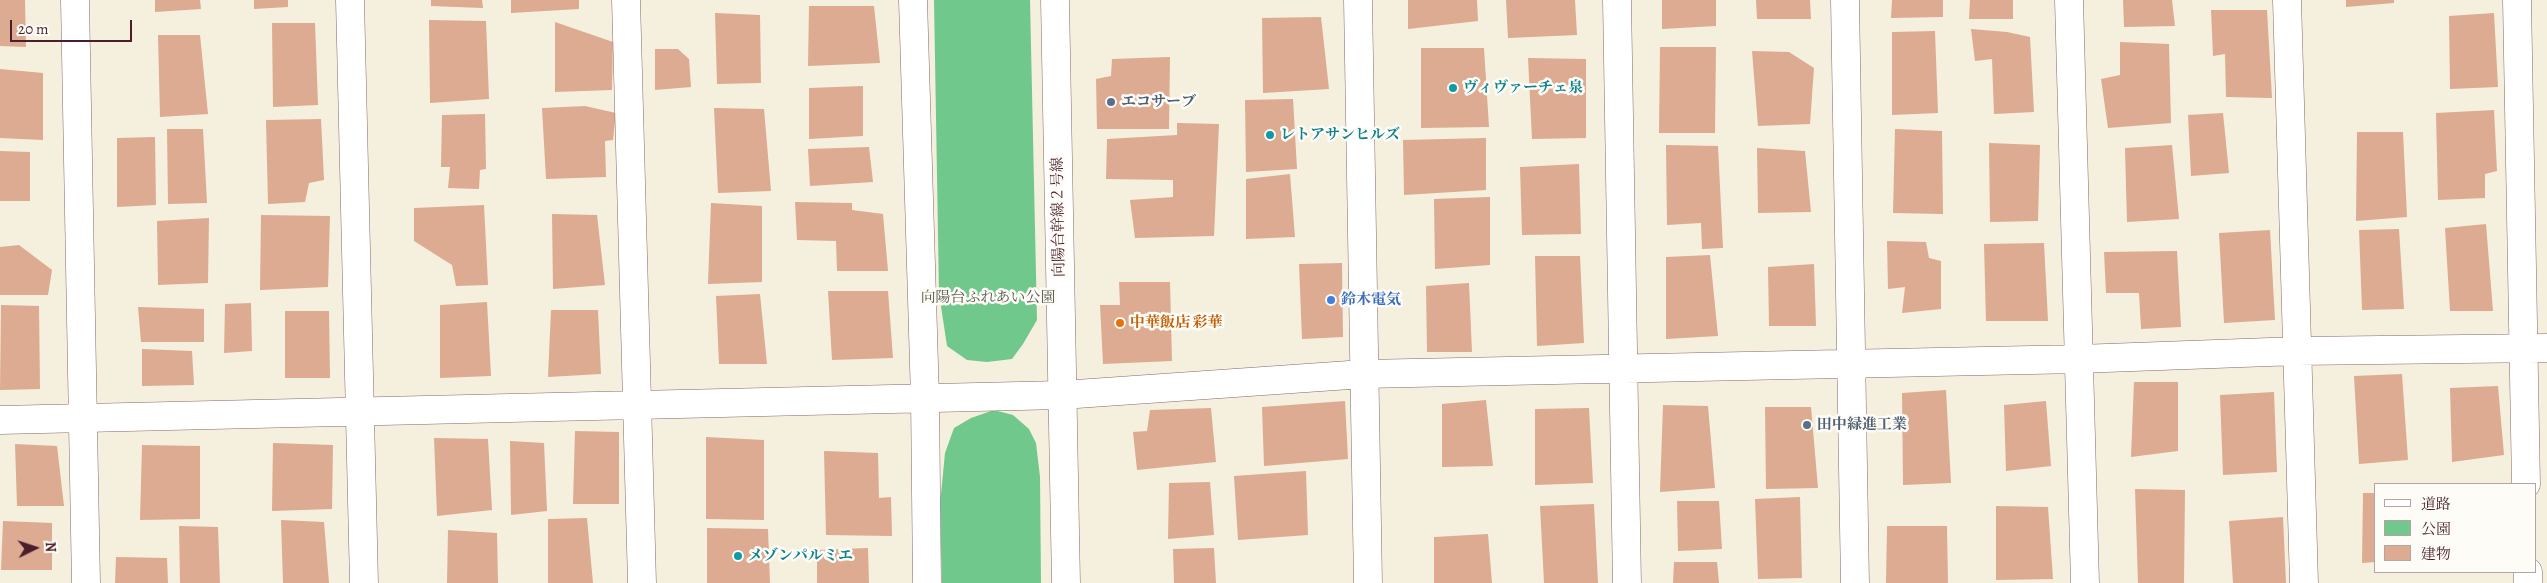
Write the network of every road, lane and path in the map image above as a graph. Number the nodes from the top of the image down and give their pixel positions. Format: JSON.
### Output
{"nodes":[{"id":1,"x":75,"y":0,"type":"edge"},
{"id":2,"x":350,"y":0,"type":"edge"},
{"id":3,"x":626,"y":0,"type":"edge"},
{"id":4,"x":913,"y":0,"type":"edge"},
{"id":5,"x":1056,"y":0,"type":"edge"},
{"id":6,"x":1358,"y":0,"type":"edge"},
{"id":7,"x":1617,"y":0,"type":"edge"},
{"id":8,"x":1844,"y":0,"type":"edge"},
{"id":9,"x":2069,"y":0,"type":"edge"},
{"id":10,"x":2287,"y":0,"type":"edge"},
{"id":11,"x":2517,"y":0,"type":"edge"},
{"id":12,"x":2535,"y":348,"type":"edge"},
{"id":13,"x":2297,"y":351,"type":"junction"},
{"id":14,"x":2079,"y":359,"type":"junction"},
{"id":15,"x":1851,"y":364,"type":"junction"},
{"id":16,"x":1624,"y":369,"type":"junction"},
{"id":17,"x":1364,"y":374,"type":"junction"},
{"id":18,"x":1062,"y":394,"type":"junction"},
{"id":19,"x":925,"y":398,"type":"junction"},
{"id":20,"x":637,"y":405,"type":"junction"},
{"id":21,"x":360,"y":412,"type":"junction"},
{"id":22,"x":83,"y":418,"type":"junction"},
{"id":23,"x":0,"y":420,"type":"edge"},
{"id":24,"x":2526,"y":483,"type":"edge"},
{"id":25,"x":86,"y":583,"type":"edge"},
{"id":26,"x":364,"y":583,"type":"edge"},
{"id":27,"x":642,"y":583,"type":"edge"},
{"id":28,"x":927,"y":583,"type":"edge"},
{"id":29,"x":1066,"y":583,"type":"edge"},
{"id":30,"x":1368,"y":583,"type":"edge"},
{"id":31,"x":1627,"y":583,"type":"edge"},
{"id":32,"x":1855,"y":583,"type":"edge"},
{"id":33,"x":2085,"y":583,"type":"edge"},
{"id":34,"x":2304,"y":583,"type":"edge"}],
"edges":[{"from":1,"to":22,"type":"street"},
{"from":2,"to":21,"type":"street"},
{"from":3,"to":20,"type":"street"},
{"from":4,"to":19,"type":"street"},
{"from":5,"to":18,"type":"street","name":"向陽台幹線２号線"},
{"from":6,"to":17,"type":"street"},
{"from":7,"to":16,"type":"street"},
{"from":8,"to":15,"type":"street"},
{"from":9,"to":14,"type":"street"},
{"from":10,"to":13,"type":"street"},
{"from":11,"to":12,"type":"street"},
{"from":12,"to":13,"type":"street"},
{"from":12,"to":24,"type":"street"},
{"from":13,"to":14,"type":"street"},
{"from":13,"to":34,"type":"street"},
{"from":14,"to":15,"type":"street"},
{"from":14,"to":33,"type":"street"},
{"from":15,"to":16,"type":"street"},
{"from":15,"to":32,"type":"street"},
{"from":16,"to":17,"type":"street"},
{"from":16,"to":31,"type":"street"},
{"from":17,"to":18,"type":"street"},
{"from":17,"to":30,"type":"street"},
{"from":18,"to":19,"type":"street"},
{"from":18,"to":29,"type":"street","name":"向陽台幹線２号線"},
{"from":19,"to":20,"type":"street"},
{"from":19,"to":28,"type":"street"},
{"from":20,"to":21,"type":"street"},
{"from":20,"to":27,"type":"street"},
{"from":21,"to":22,"type":"street"},
{"from":21,"to":26,"type":"street"},
{"from":22,"to":23,"type":"street"},
{"from":22,"to":25,"type":"street"}]}
